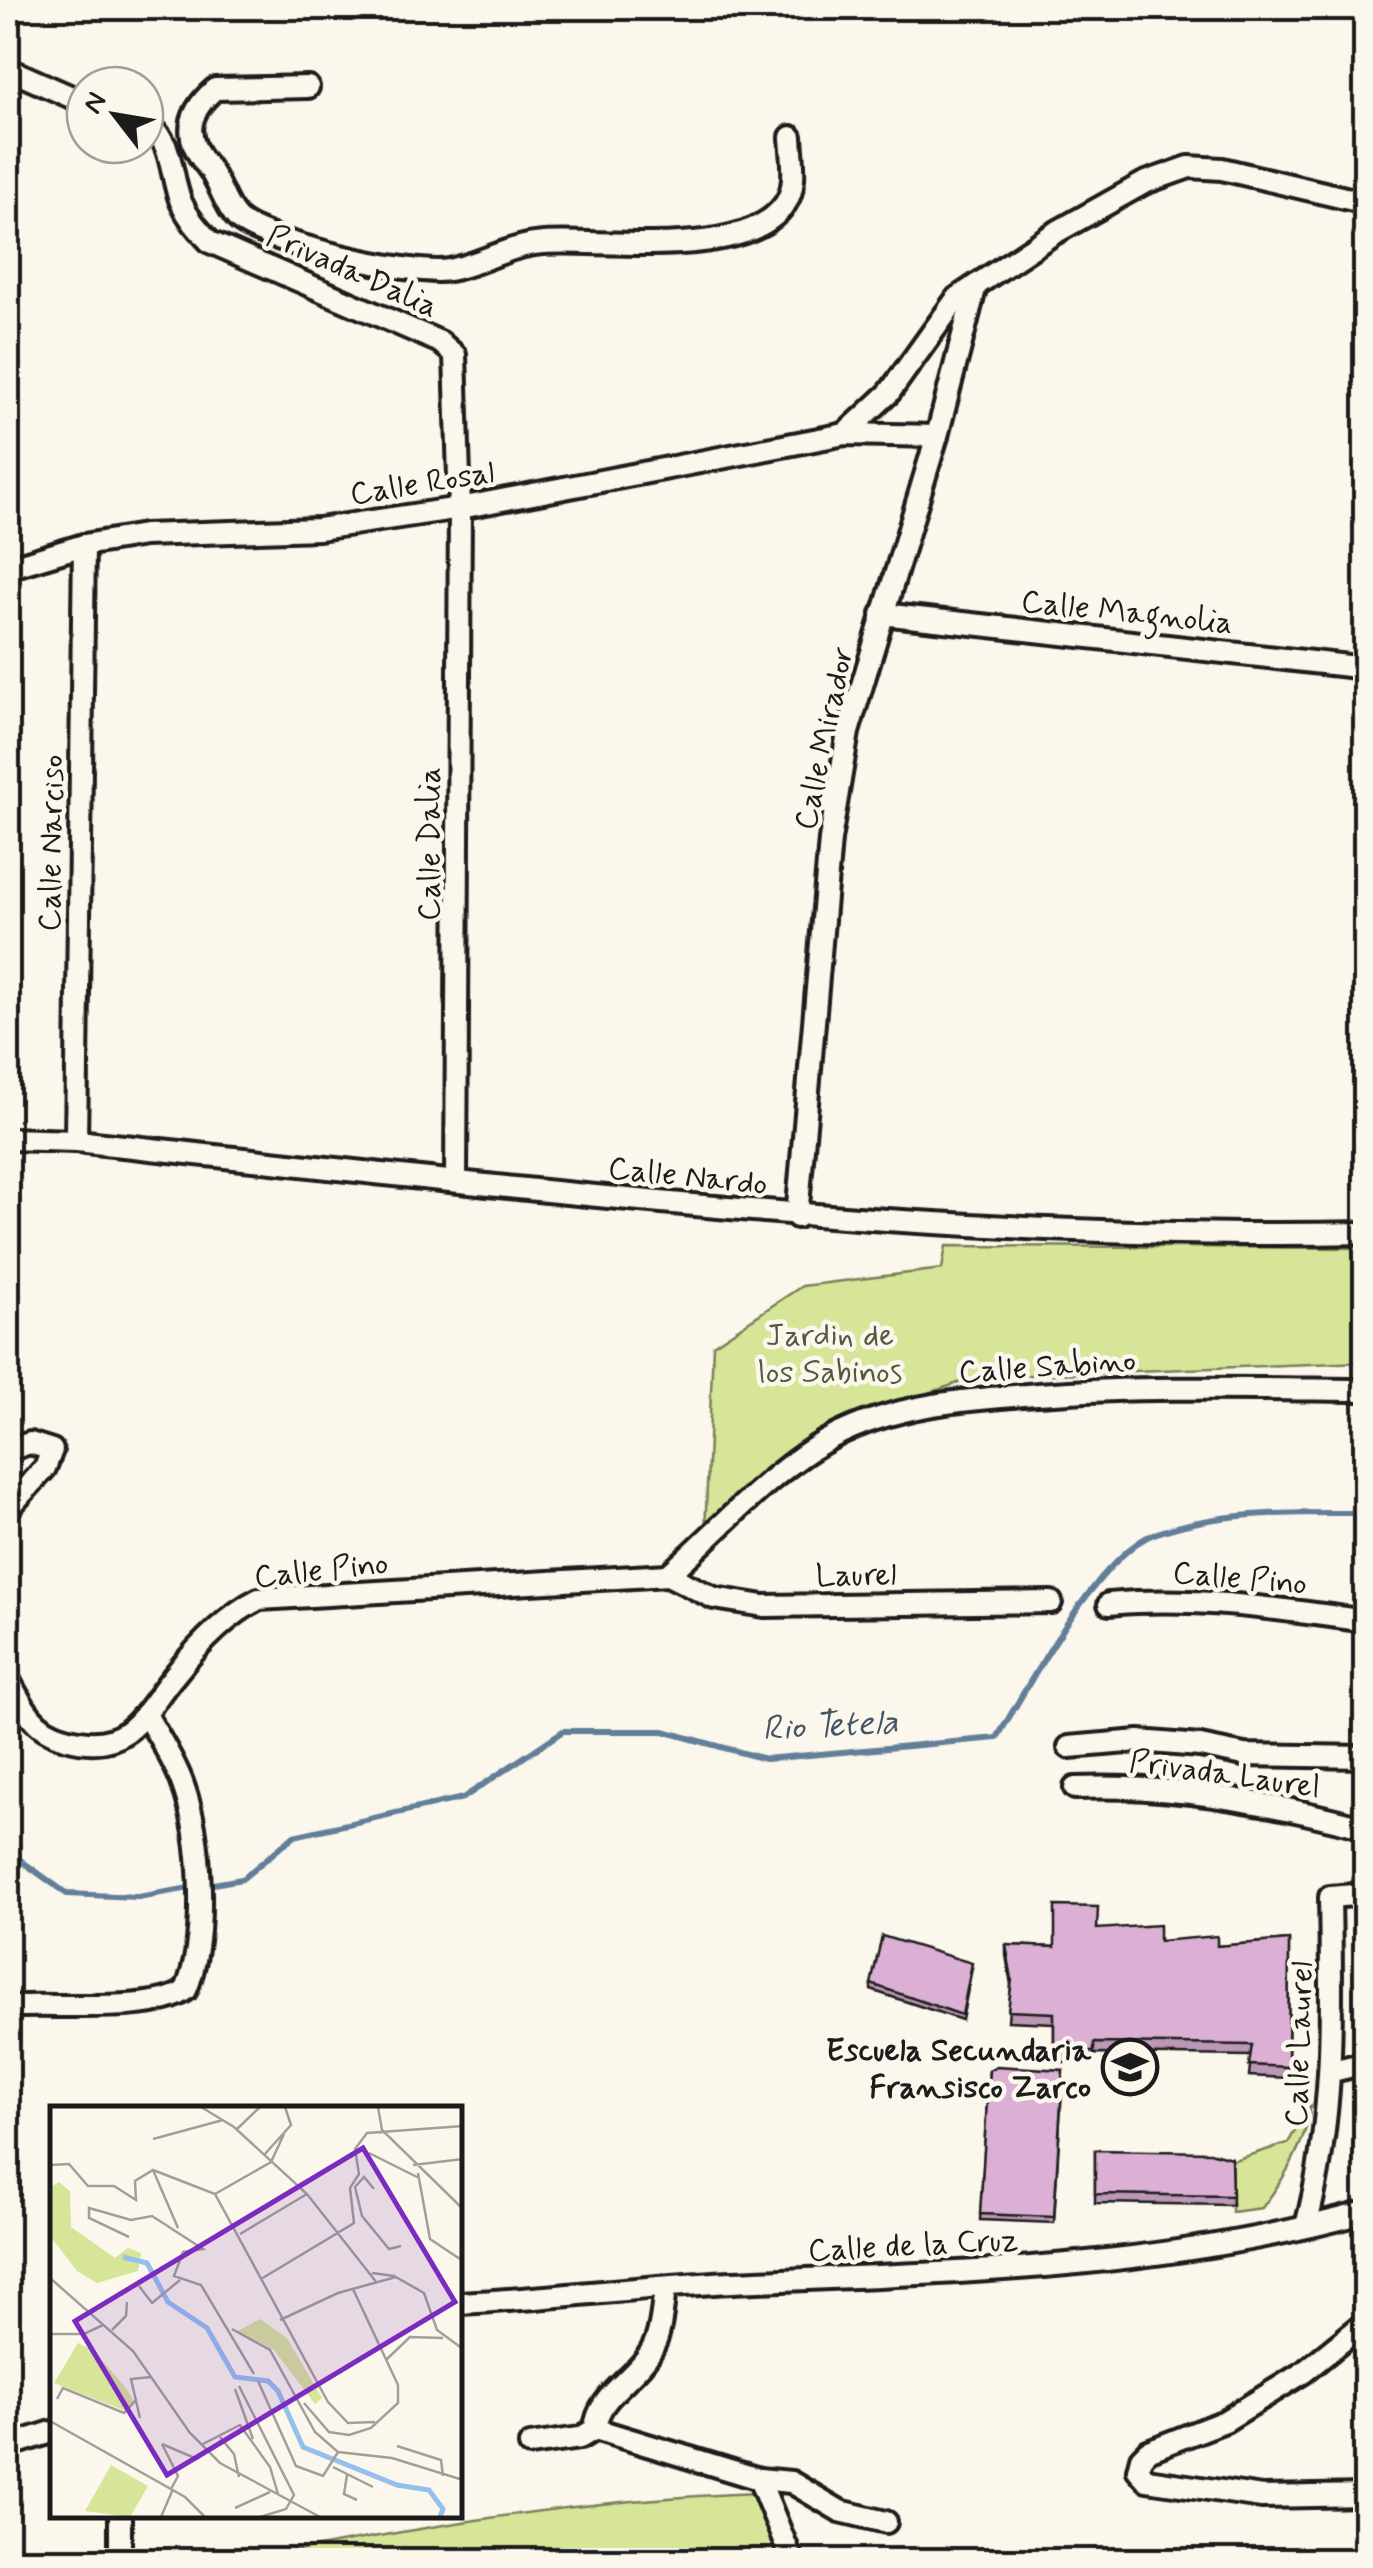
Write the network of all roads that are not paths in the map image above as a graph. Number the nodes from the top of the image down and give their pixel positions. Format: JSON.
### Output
{"nodes":[{"id":1,"x":11,"y":72,"type":"edge"},
{"id":2,"x":308,"y":87,"type":"dead end"},
{"id":3,"x":65,"y":95,"type":"edge"},
{"id":4,"x":791,"y":137,"type":"dead end"},
{"id":5,"x":165,"y":145,"type":"edge"},
{"id":6,"x":226,"y":203,"type":"junction"},
{"id":7,"x":1366,"y":203,"type":"edge"},
{"id":8,"x":192,"y":224,"type":"junction"},
{"id":9,"x":976,"y":285,"type":"junction"},
{"id":10,"x":846,"y":434,"type":"junction"},
{"id":11,"x":937,"y":436,"type":"junction"},
{"id":12,"x":460,"y":508,"type":"junction"},
{"id":13,"x":84,"y":545,"type":"junction"},
{"id":14,"x":8,"y":568,"type":"edge"},
{"id":15,"x":882,"y":614,"type":"junction"},
{"id":16,"x":1366,"y":668,"type":"edge"},
{"id":17,"x":8,"y":1139,"type":"edge"},
{"id":18,"x":76,"y":1141,"type":"junction"},
{"id":19,"x":456,"y":1181,"type":"junction"},
{"id":20,"x":797,"y":1217,"type":"junction"},
{"id":21,"x":1366,"y":1233,"type":"edge"},
{"id":22,"x":1366,"y":1390,"type":"edge"},
{"id":23,"x":8,"y":1450,"type":"edge"},
{"id":24,"x":8,"y":1510,"type":"edge"},
{"id":25,"x":668,"y":1575,"type":"junction"},
{"id":26,"x":1052,"y":1602,"type":"dead end"},
{"id":27,"x":1108,"y":1604,"type":"dead end"},
{"id":28,"x":1366,"y":1621,"type":"edge"},
{"id":29,"x":8,"y":1678,"type":"edge"},
{"id":30,"x":147,"y":1716,"type":"junction"},
{"id":31,"x":1069,"y":1748,"type":"dead end"},
{"id":32,"x":1366,"y":1757,"type":"edge"},
{"id":33,"x":1075,"y":1788,"type":"dead end"},
{"id":34,"x":1366,"y":1828,"type":"edge"},
{"id":35,"x":1366,"y":1894,"type":"edge"},
{"id":36,"x":20,"y":2006,"type":"dead end"},
{"id":37,"x":1366,"y":2063,"type":"edge"},
{"id":38,"x":1332,"y":2070,"type":"junction"},
{"id":39,"x":1364,"y":2217,"type":"edge"},
{"id":40,"x":1306,"y":2226,"type":"junction"},
{"id":41,"x":666,"y":2290,"type":"junction"},
{"id":42,"x":462,"y":2303,"type":"edge"},
{"id":43,"x":1366,"y":2322,"type":"edge"},
{"id":44,"x":595,"y":2428,"type":"junction"},
{"id":45,"x":50,"y":2433,"type":"edge"},
{"id":46,"x":530,"y":2445,"type":"dead end"},
{"id":47,"x":8,"y":2446,"type":"edge"},
{"id":48,"x":759,"y":2479,"type":"junction"},
{"id":49,"x":1366,"y":2495,"type":"edge"},
{"id":50,"x":120,"y":2518,"type":"edge"},
{"id":51,"x":886,"y":2522,"type":"dead end"},
{"id":52,"x":120,"y":2560,"type":"edge"},
{"id":53,"x":792,"y":2560,"type":"edge"}],
"edges":[{"from":1,"to":3,"type":"street"},
{"from":2,"to":6,"type":"street"},
{"from":4,"to":6,"type":"street"},
{"from":5,"to":8,"type":"street"},
{"from":6,"to":8,"type":"street"},
{"from":7,"to":9,"type":"street"},
{"from":8,"to":12,"type":"street","name":"Privada Dalia"},
{"from":9,"to":10,"type":"street"},
{"from":9,"to":11,"type":"street","name":"Calle Mirador"},
{"from":10,"to":11,"type":"street","name":"Calle Rosal"},
{"from":10,"to":12,"type":"street","name":"Calle Rosal"},
{"from":11,"to":15,"type":"street","name":"Calle Mirador"},
{"from":12,"to":13,"type":"street","name":"Calle Rosal"},
{"from":12,"to":19,"type":"street","name":"Calle Dalia"},
{"from":13,"to":14,"type":"street","name":"Calle Rosal"},
{"from":13,"to":18,"type":"street","name":"Calle Narciso"},
{"from":15,"to":16,"type":"street","name":"Calle Magnolia"},
{"from":15,"to":20,"type":"street","name":"Calle Mirador"},
{"from":17,"to":18,"type":"street","name":"Calle Nardo"},
{"from":18,"to":19,"type":"street","name":"Calle Nardo"},
{"from":19,"to":20,"type":"street","name":"Calle Nardo"},
{"from":20,"to":21,"type":"street","name":"Calle Nardo"},
{"from":22,"to":25,"type":"street","name":"Calle Sabino"},
{"from":23,"to":24,"type":"street"},
{"from":25,"to":26,"type":"street","name":"Laurel"},
{"from":25,"to":30,"type":"street","name":"Calle Pino"},
{"from":27,"to":28,"type":"street","name":"Calle Pino"},
{"from":29,"to":30,"type":"street","name":"Calle Pino"},
{"from":30,"to":36,"type":"street"},
{"from":31,"to":32,"type":"street"},
{"from":33,"to":34,"type":"street","name":"Privada Laurel"},
{"from":35,"to":38,"type":"street","name":"Calle Laurel"},
{"from":37,"to":38,"type":"street"},
{"from":38,"to":40,"type":"street","name":"Calle Laurel"},
{"from":39,"to":40,"type":"street","name":"Calle de la Cruz"},
{"from":40,"to":41,"type":"street","name":"Calle de la Cruz"},
{"from":41,"to":42,"type":"street","name":"Calle de la Cruz"},
{"from":41,"to":44,"type":"street"},
{"from":43,"to":49,"type":"street"},
{"from":44,"to":46,"type":"street"},
{"from":44,"to":48,"type":"street"},
{"from":45,"to":47,"type":"street"},
{"from":48,"to":51,"type":"street"},
{"from":48,"to":53,"type":"street"},
{"from":50,"to":52,"type":"street"}]}
